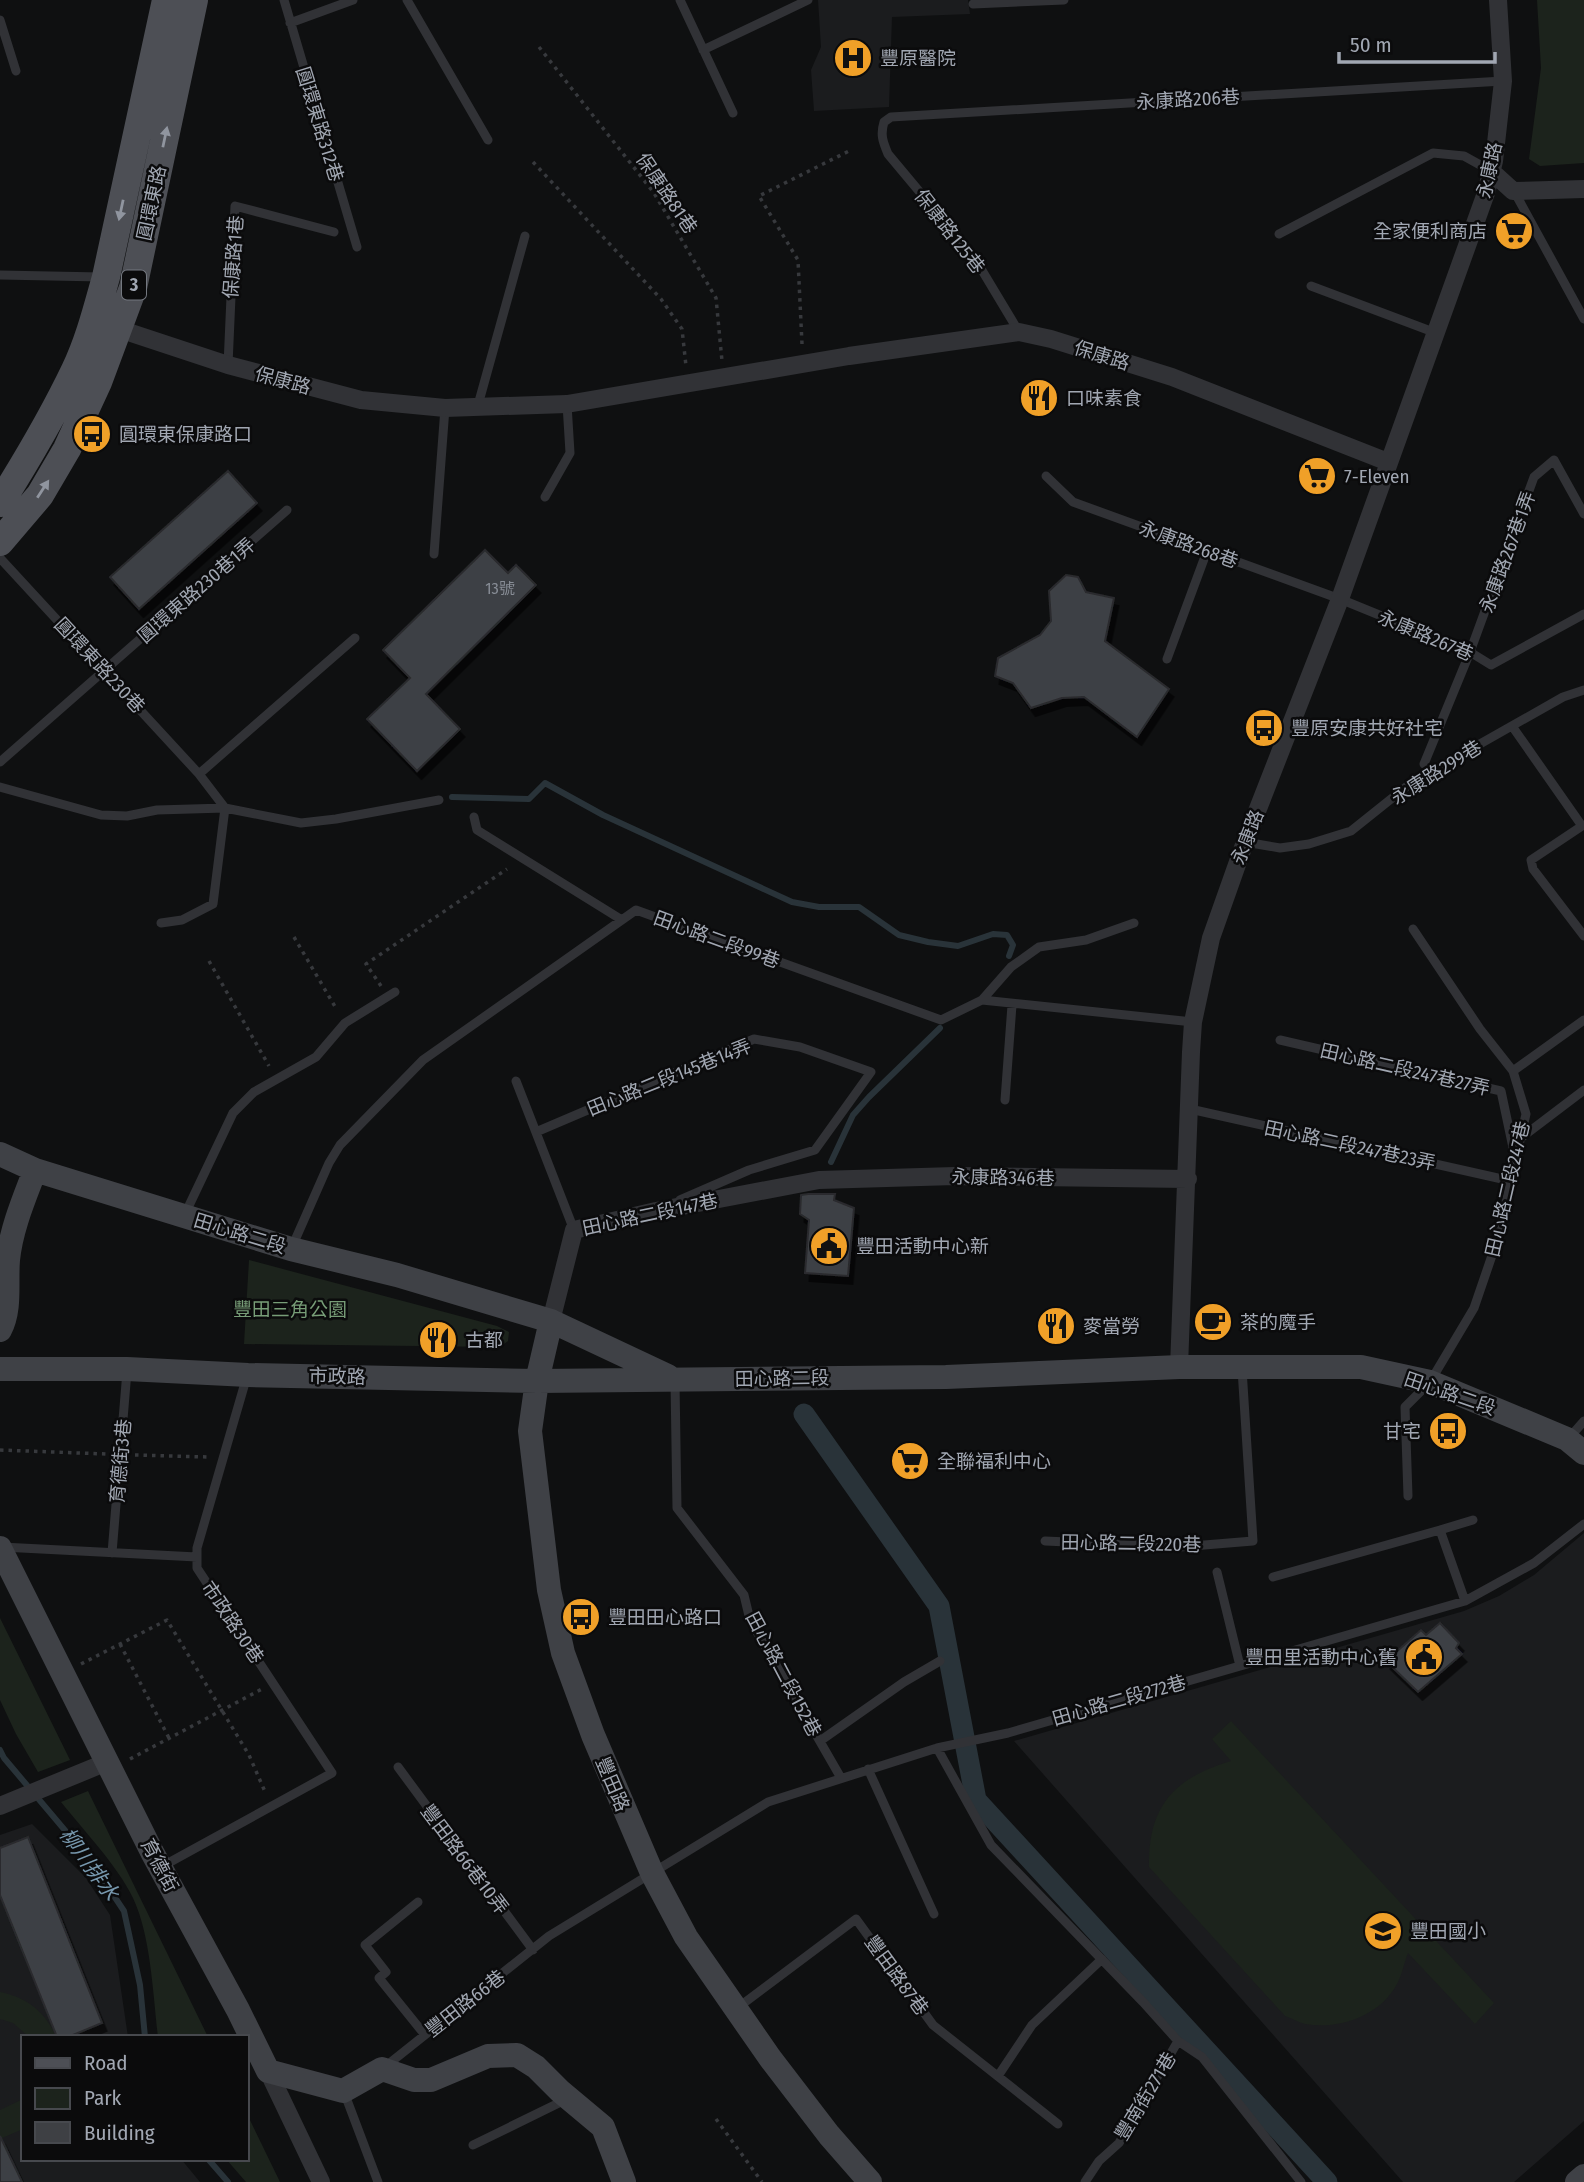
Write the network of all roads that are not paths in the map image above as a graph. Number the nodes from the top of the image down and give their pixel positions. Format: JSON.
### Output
{"nodes":[{"id":1,"x":166,"y":0,"type":"edge"},
{"id":2,"x":194,"y":0,"type":"edge"},
{"id":3,"x":284,"y":0,"type":"edge"},
{"id":4,"x":352,"y":0,"type":"edge"},
{"id":5,"x":407,"y":0,"type":"edge"},
{"id":6,"x":680,"y":0,"type":"edge"},
{"id":7,"x":808,"y":0,"type":"edge"},
{"id":8,"x":1064,"y":0,"type":"edge"},
{"id":9,"x":1498,"y":0,"type":"edge"},
{"id":10,"x":973,"y":4,"type":"dead end"},
{"id":11,"x":0,"y":20,"type":"edge"},
{"id":12,"x":290,"y":23,"type":"junction"},
{"id":13,"x":703,"y":50,"type":"junction"},
{"id":14,"x":16,"y":71,"type":"dead end"},
{"id":15,"x":1503,"y":81,"type":"junction"},
{"id":16,"x":733,"y":113,"type":"dead end"},
{"id":17,"x":881,"y":131,"type":"joint"},
{"id":18,"x":488,"y":139,"type":"dead end"},
{"id":19,"x":1491,"y":171,"type":"junction"},
{"id":20,"x":1584,"y":189,"type":"edge"},
{"id":21,"x":1513,"y":191,"type":"junction"},
{"id":22,"x":334,"y":232,"type":"dead end"},
{"id":23,"x":1279,"y":234,"type":"dead end"},
{"id":24,"x":525,"y":236,"type":"dead end"},
{"id":25,"x":357,"y":247,"type":"dead end"},
{"id":26,"x":0,"y":275,"type":"edge"},
{"id":27,"x":120,"y":283,"type":"junction"},
{"id":28,"x":1311,"y":286,"type":"dead end"},
{"id":29,"x":1584,"y":319,"type":"edge"},
{"id":30,"x":107,"y":325,"type":"junction"},
{"id":31,"x":1019,"y":332,"type":"junction"},
{"id":32,"x":1436,"y":333,"type":"junction"},
{"id":33,"x":228,"y":365,"type":"junction"},
{"id":34,"x":567,"y":404,"type":"junction"},
{"id":35,"x":478,"y":405,"type":"junction"},
{"id":36,"x":445,"y":408,"type":"junction"},
{"id":37,"x":1388,"y":462,"type":"junction"},
{"id":38,"x":1046,"y":476,"type":"dead end"},
{"id":39,"x":545,"y":497,"type":"dead end"},
{"id":40,"x":0,"y":503,"type":"edge"},
{"id":41,"x":287,"y":510,"type":"dead end"},
{"id":42,"x":1584,"y":514,"type":"edge"},
{"id":43,"x":0,"y":541,"type":"edge"},
{"id":44,"x":1207,"y":551,"type":"junction"},
{"id":45,"x":434,"y":554,"type":"dead end"},
{"id":46,"x":0,"y":558,"type":"edge"},
{"id":47,"x":1340,"y":599,"type":"junction"},
{"id":48,"x":1584,"y":614,"type":"edge"},
{"id":49,"x":355,"y":638,"type":"dead end"},
{"id":50,"x":1470,"y":652,"type":"junction"},
{"id":51,"x":1167,"y":659,"type":"dead end"},
{"id":52,"x":106,"y":670,"type":"junction"},
{"id":53,"x":1584,"y":690,"type":"edge"},
{"id":54,"x":1512,"y":726,"type":"junction"},
{"id":55,"x":0,"y":762,"type":"edge"},
{"id":56,"x":1424,"y":764,"type":"dead end"},
{"id":57,"x":199,"y":774,"type":"junction"},
{"id":58,"x":0,"y":788,"type":"edge"},
{"id":59,"x":439,"y":800,"type":"dead end"},
{"id":60,"x":225,"y":808,"type":"junction"},
{"id":61,"x":474,"y":817,"type":"dead end"},
{"id":62,"x":1245,"y":842,"type":"junction"},
{"id":63,"x":622,"y":920,"type":"junction"},
{"id":64,"x":161,"y":923,"type":"dead end"},
{"id":65,"x":1134,"y":923,"type":"dead end"},
{"id":66,"x":1413,"y":929,"type":"dead end"},
{"id":67,"x":1584,"y":936,"type":"edge"},
{"id":68,"x":391,"y":995,"type":"road end"},
{"id":69,"x":982,"y":1000,"type":"junction"},
{"id":70,"x":1012,"y":1005,"type":"junction"},
{"id":71,"x":1584,"y":1020,"type":"edge"},
{"id":72,"x":1193,"y":1022,"type":"junction"},
{"id":73,"x":1280,"y":1040,"type":"dead end"},
{"id":74,"x":1513,"y":1071,"type":"junction"},
{"id":75,"x":516,"y":1081,"type":"dead end"},
{"id":76,"x":1584,"y":1090,"type":"edge"},
{"id":77,"x":1004,"y":1100,"type":"dead end"},
{"id":78,"x":1189,"y":1109,"type":"junction"},
{"id":79,"x":536,"y":1132,"type":"junction"},
{"id":80,"x":1521,"y":1138,"type":"junction"},
{"id":81,"x":0,"y":1154,"type":"edge"},
{"id":82,"x":1516,"y":1161,"type":"junction"},
{"id":83,"x":35,"y":1170,"type":"junction"},
{"id":84,"x":1188,"y":1179,"type":"junction"},
{"id":85,"x":819,"y":1180,"type":"joint"},
{"id":86,"x":1511,"y":1181,"type":"junction"},
{"id":87,"x":656,"y":1211,"type":"junction"},
{"id":88,"x":184,"y":1216,"type":"junction"},
{"id":89,"x":574,"y":1230,"type":"junction"},
{"id":90,"x":291,"y":1249,"type":"junction"},
{"id":91,"x":551,"y":1321,"type":"junction"},
{"id":92,"x":0,"y":1330,"type":"edge"},
{"id":93,"x":1179,"y":1367,"type":"junction"},
{"id":94,"x":1242,"y":1368,"type":"junction"},
{"id":95,"x":0,"y":1369,"type":"edge"},
{"id":96,"x":127,"y":1369,"type":"junction"},
{"id":97,"x":248,"y":1375,"type":"junction"},
{"id":98,"x":675,"y":1379,"type":"junction"},
{"id":99,"x":537,"y":1381,"type":"junction"},
{"id":100,"x":1430,"y":1382,"type":"junction"},
{"id":101,"x":1578,"y":1438,"type":"edge"},
{"id":102,"x":1408,"y":1496,"type":"dead end"},
{"id":103,"x":1474,"y":1520,"type":"dead end"},
{"id":104,"x":1584,"y":1524,"type":"edge"},
{"id":105,"x":1440,"y":1530,"type":"junction"},
{"id":106,"x":1045,"y":1541,"type":"dead end"},
{"id":107,"x":0,"y":1548,"type":"edge"},
{"id":108,"x":112,"y":1553,"type":"junction"},
{"id":109,"x":197,"y":1557,"type":"junction"},
{"id":110,"x":1217,"y":1572,"type":"dead end"},
{"id":111,"x":1273,"y":1577,"type":"dead end"},
{"id":112,"x":1465,"y":1601,"type":"junction"},
{"id":113,"x":940,"y":1661,"type":"dead end"},
{"id":114,"x":1240,"y":1666,"type":"junction"},
{"id":115,"x":820,"y":1741,"type":"junction"},
{"id":116,"x":937,"y":1748,"type":"junction"},
{"id":117,"x":109,"y":1766,"type":"junction"},
{"id":118,"x":398,"y":1768,"type":"dead end"},
{"id":119,"x":869,"y":1769,"type":"junction"},
{"id":120,"x":841,"y":1777,"type":"junction"},
{"id":121,"x":5,"y":1804,"type":"edge"},
{"id":122,"x":161,"y":1867,"type":"junction"},
{"id":123,"x":652,"y":1873,"type":"junction"},
{"id":124,"x":418,"y":1902,"type":"dead end"},
{"id":125,"x":934,"y":1914,"type":"dead end"},
{"id":126,"x":533,"y":1950,"type":"junction"},
{"id":127,"x":1102,"y":1959,"type":"junction"},
{"id":128,"x":735,"y":2010,"type":"junction"},
{"id":129,"x":425,"y":2035,"type":"junction"},
{"id":130,"x":1178,"y":2041,"type":"junction"},
{"id":131,"x":382,"y":2069,"type":"junction"},
{"id":132,"x":268,"y":2071,"type":"junction"},
{"id":133,"x":998,"y":2076,"type":"junction"},
{"id":134,"x":343,"y":2091,"type":"junction"},
{"id":135,"x":568,"y":2098,"type":"junction"},
{"id":136,"x":1058,"y":2123,"type":"dead end"},
{"id":137,"x":473,"y":2145,"type":"dead end"},
{"id":138,"x":1584,"y":2176,"type":"edge"},
{"id":139,"x":321,"y":2182,"type":"edge"},
{"id":140,"x":378,"y":2182,"type":"edge"},
{"id":141,"x":624,"y":2182,"type":"edge"},
{"id":142,"x":870,"y":2182,"type":"edge"},
{"id":143,"x":1085,"y":2182,"type":"edge"},
{"id":144,"x":1301,"y":2182,"type":"edge"},
{"id":145,"x":1577,"y":2182,"type":"edge"}],
"edges":[{"from":1,"to":27,"type":"main road","name":"圓環東路","number":"3","one_way":true},
{"from":27,"to":2,"type":"main road","name":"圓環東路","number":"3","one_way":true},
{"from":3,"to":12,"type":"lane","name":"圓環東路312巷"},
{"from":4,"to":12,"type":"lane"},
{"from":5,"to":18,"type":"lane"},
{"from":6,"to":13,"type":"lane"},
{"from":7,"to":13,"type":"lane"},
{"from":8,"to":10,"type":"lane"},
{"from":9,"to":15,"type":"street","name":"永康路"},
{"from":11,"to":14,"type":"lane"},
{"from":12,"to":25,"type":"lane","name":"圓環東路312巷"},
{"from":13,"to":16,"type":"lane"},
{"from":15,"to":17,"type":"lane","name":"永康路206巷"},
{"from":15,"to":19,"type":"street","name":"永康路"},
{"from":17,"to":31,"type":"lane","name":"保康路125巷"},
{"from":19,"to":21,"type":"street"},
{"from":19,"to":23,"type":"lane"},
{"from":19,"to":32,"type":"street","name":"永康路"},
{"from":20,"to":21,"type":"street"},
{"from":21,"to":29,"type":"lane"},
{"from":22,"to":33,"type":"lane","name":"保康路1巷"},
{"from":24,"to":35,"type":"lane"},
{"from":26,"to":27,"type":"lane"},
{"from":27,"to":30,"type":"main road","name":"圓環東路","number":"3"},
{"from":28,"to":32,"type":"lane"},
{"from":30,"to":33,"type":"street","name":"保康路"},
{"from":30,"to":40,"type":"main road","name":"圓環東路","number":"3"},
{"from":43,"to":30,"type":"main road","name":"圓環東路","number":"3","one_way":true},
{"from":31,"to":34,"type":"street","name":"保康路"},
{"from":31,"to":37,"type":"street","name":"保康路"},
{"from":32,"to":37,"type":"street","name":"永康路"},
{"from":33,"to":36,"type":"street","name":"保康路"},
{"from":34,"to":35,"type":"street","name":"保康路"},
{"from":34,"to":39,"type":"lane"},
{"from":35,"to":36,"type":"street","name":"保康路"},
{"from":36,"to":45,"type":"lane"},
{"from":37,"to":47,"type":"street","name":"永康路"},
{"from":38,"to":44,"type":"lane","name":"永康路268巷"},
{"from":41,"to":52,"type":"lane","name":"圓環東路230巷1弄"},
{"from":42,"to":50,"type":"lane","name":"永康路267巷1弄"},
{"from":44,"to":47,"type":"lane","name":"永康路268巷"},
{"from":44,"to":51,"type":"lane"},
{"from":46,"to":52,"type":"lane","name":"圓環東路230巷"},
{"from":47,"to":50,"type":"lane","name":"永康路267巷"},
{"from":47,"to":62,"type":"street","name":"永康路"},
{"from":48,"to":50,"type":"lane","name":"永康路267巷"},
{"from":49,"to":57,"type":"lane"},
{"from":50,"to":56,"type":"lane","name":"永康路267巷1弄"},
{"from":52,"to":55,"type":"lane","name":"圓環東路230巷1弄"},
{"from":52,"to":57,"type":"lane","name":"圓環東路230巷"},
{"from":53,"to":54,"type":"lane","name":"永康路299巷"},
{"from":54,"to":62,"type":"lane","name":"永康路299巷"},
{"from":54,"to":67,"type":"lane"},
{"from":57,"to":60,"type":"lane","name":"圓環東路230巷"},
{"from":58,"to":60,"type":"lane"},
{"from":59,"to":60,"type":"lane"},
{"from":60,"to":64,"type":"lane"},
{"from":61,"to":63,"type":"lane"},
{"from":62,"to":72,"type":"street","name":"永康路"},
{"from":63,"to":69,"type":"lane","name":"田心路二段99巷"},
{"from":63,"to":90,"type":"lane","name":"田心路二段99巷"},
{"from":65,"to":69,"type":"lane"},
{"from":66,"to":74,"type":"lane"},
{"from":68,"to":88,"type":"lane"},
{"from":69,"to":70,"type":"lane"},
{"from":70,"to":72,"type":"lane"},
{"from":70,"to":77,"type":"lane"},
{"from":71,"to":74,"type":"lane"},
{"from":72,"to":78,"type":"street","name":"永康路"},
{"from":73,"to":82,"type":"lane","name":"田心路二段247巷27弄"},
{"from":74,"to":80,"type":"lane","name":"田心路二段247巷"},
{"from":75,"to":79,"type":"lane"},
{"from":76,"to":80,"type":"lane"},
{"from":78,"to":84,"type":"street","name":"永康路"},
{"from":78,"to":86,"type":"lane","name":"田心路二段247巷23弄"},
{"from":79,"to":87,"type":"lane","name":"田心路二段145巷14弄"},
{"from":79,"to":89,"type":"lane"},
{"from":80,"to":82,"type":"lane","name":"田心路二段247巷"},
{"from":81,"to":83,"type":"street","name":"田心路二段"},
{"from":82,"to":86,"type":"lane","name":"田心路二段247巷"},
{"from":83,"to":88,"type":"street","name":"田心路二段"},
{"from":83,"to":92,"type":"street"},
{"from":84,"to":85,"type":"street","name":"永康路346巷"},
{"from":84,"to":93,"type":"street","name":"永康路"},
{"from":85,"to":87,"type":"street","name":"田心路二段147巷"},
{"from":86,"to":100,"type":"lane","name":"田心路二段247巷"},
{"from":87,"to":89,"type":"street","name":"田心路二段147巷"},
{"from":88,"to":90,"type":"street","name":"田心路二段"},
{"from":89,"to":91,"type":"street","name":"田心路二段147巷"},
{"from":90,"to":91,"type":"street","name":"田心路二段"},
{"from":91,"to":98,"type":"street","name":"田心路二段"},
{"from":91,"to":99,"type":"street","name":"豐田路"},
{"from":93,"to":94,"type":"street","name":"田心路二段"},
{"from":93,"to":98,"type":"street","name":"田心路二段"},
{"from":94,"to":100,"type":"street","name":"田心路二段"},
{"from":94,"to":106,"type":"lane","name":"田心路二段220巷"},
{"from":95,"to":96,"type":"street","name":"市政路"},
{"from":96,"to":97,"type":"street","name":"市政路"},
{"from":96,"to":108,"type":"lane","name":"育德街3巷"},
{"from":97,"to":99,"type":"street","name":"市政路"},
{"from":97,"to":109,"type":"lane","name":"市政路30巷"},
{"from":98,"to":99,"type":"street","name":"市政路"},
{"from":98,"to":115,"type":"lane","name":"田心路二段152巷"},
{"from":99,"to":123,"type":"street","name":"豐田路"},
{"from":100,"to":101,"type":"street","name":"田心路二段"},
{"from":100,"to":102,"type":"lane","name":"田心路二段247巷"},
{"from":103,"to":105,"type":"lane"},
{"from":104,"to":112,"type":"lane","name":"田心路二段272巷"},
{"from":105,"to":111,"type":"lane"},
{"from":105,"to":112,"type":"lane"},
{"from":107,"to":108,"type":"lane"},
{"from":107,"to":117,"type":"street","name":"育德街"},
{"from":108,"to":109,"type":"lane"},
{"from":109,"to":122,"type":"lane","name":"市政路30巷"},
{"from":110,"to":114,"type":"lane"},
{"from":112,"to":114,"type":"lane","name":"田心路二段272巷"},
{"from":113,"to":115,"type":"lane"},
{"from":114,"to":116,"type":"lane","name":"田心路二段272巷"},
{"from":115,"to":120,"type":"lane","name":"田心路二段152巷"},
{"from":116,"to":119,"type":"lane","name":"田心路二段272巷"},
{"from":116,"to":127,"type":"lane"},
{"from":117,"to":121,"type":"street"},
{"from":117,"to":122,"type":"street","name":"育德街"},
{"from":118,"to":126,"type":"lane","name":"豐田路66巷10弄"},
{"from":119,"to":120,"type":"lane","name":"田心路二段272巷"},
{"from":119,"to":125,"type":"lane"},
{"from":120,"to":123,"type":"lane","name":"田心路二段272巷"},
{"from":122,"to":132,"type":"street","name":"育德街"},
{"from":123,"to":126,"type":"lane","name":"豐田路66巷"},
{"from":123,"to":128,"type":"street","name":"豐田路"},
{"from":124,"to":129,"type":"lane"},
{"from":126,"to":129,"type":"lane","name":"豐田路66巷"},
{"from":127,"to":130,"type":"lane"},
{"from":127,"to":133,"type":"lane"},
{"from":128,"to":133,"type":"lane","name":"豐田路87巷"},
{"from":128,"to":142,"type":"street","name":"豐田路"},
{"from":129,"to":131,"type":"lane","name":"豐田路66巷"},
{"from":130,"to":143,"type":"lane","name":"豐南街271巷"},
{"from":130,"to":144,"type":"lane"},
{"from":131,"to":134,"type":"street","name":"豐田路66巷"},
{"from":131,"to":135,"type":"street"},
{"from":132,"to":134,"type":"street"},
{"from":132,"to":139,"type":"street","name":"育德街"},
{"from":133,"to":136,"type":"lane","name":"豐田路87巷"},
{"from":134,"to":140,"type":"lane"},
{"from":135,"to":137,"type":"lane"},
{"from":135,"to":141,"type":"street"},
{"from":138,"to":145,"type":"street"}]}
